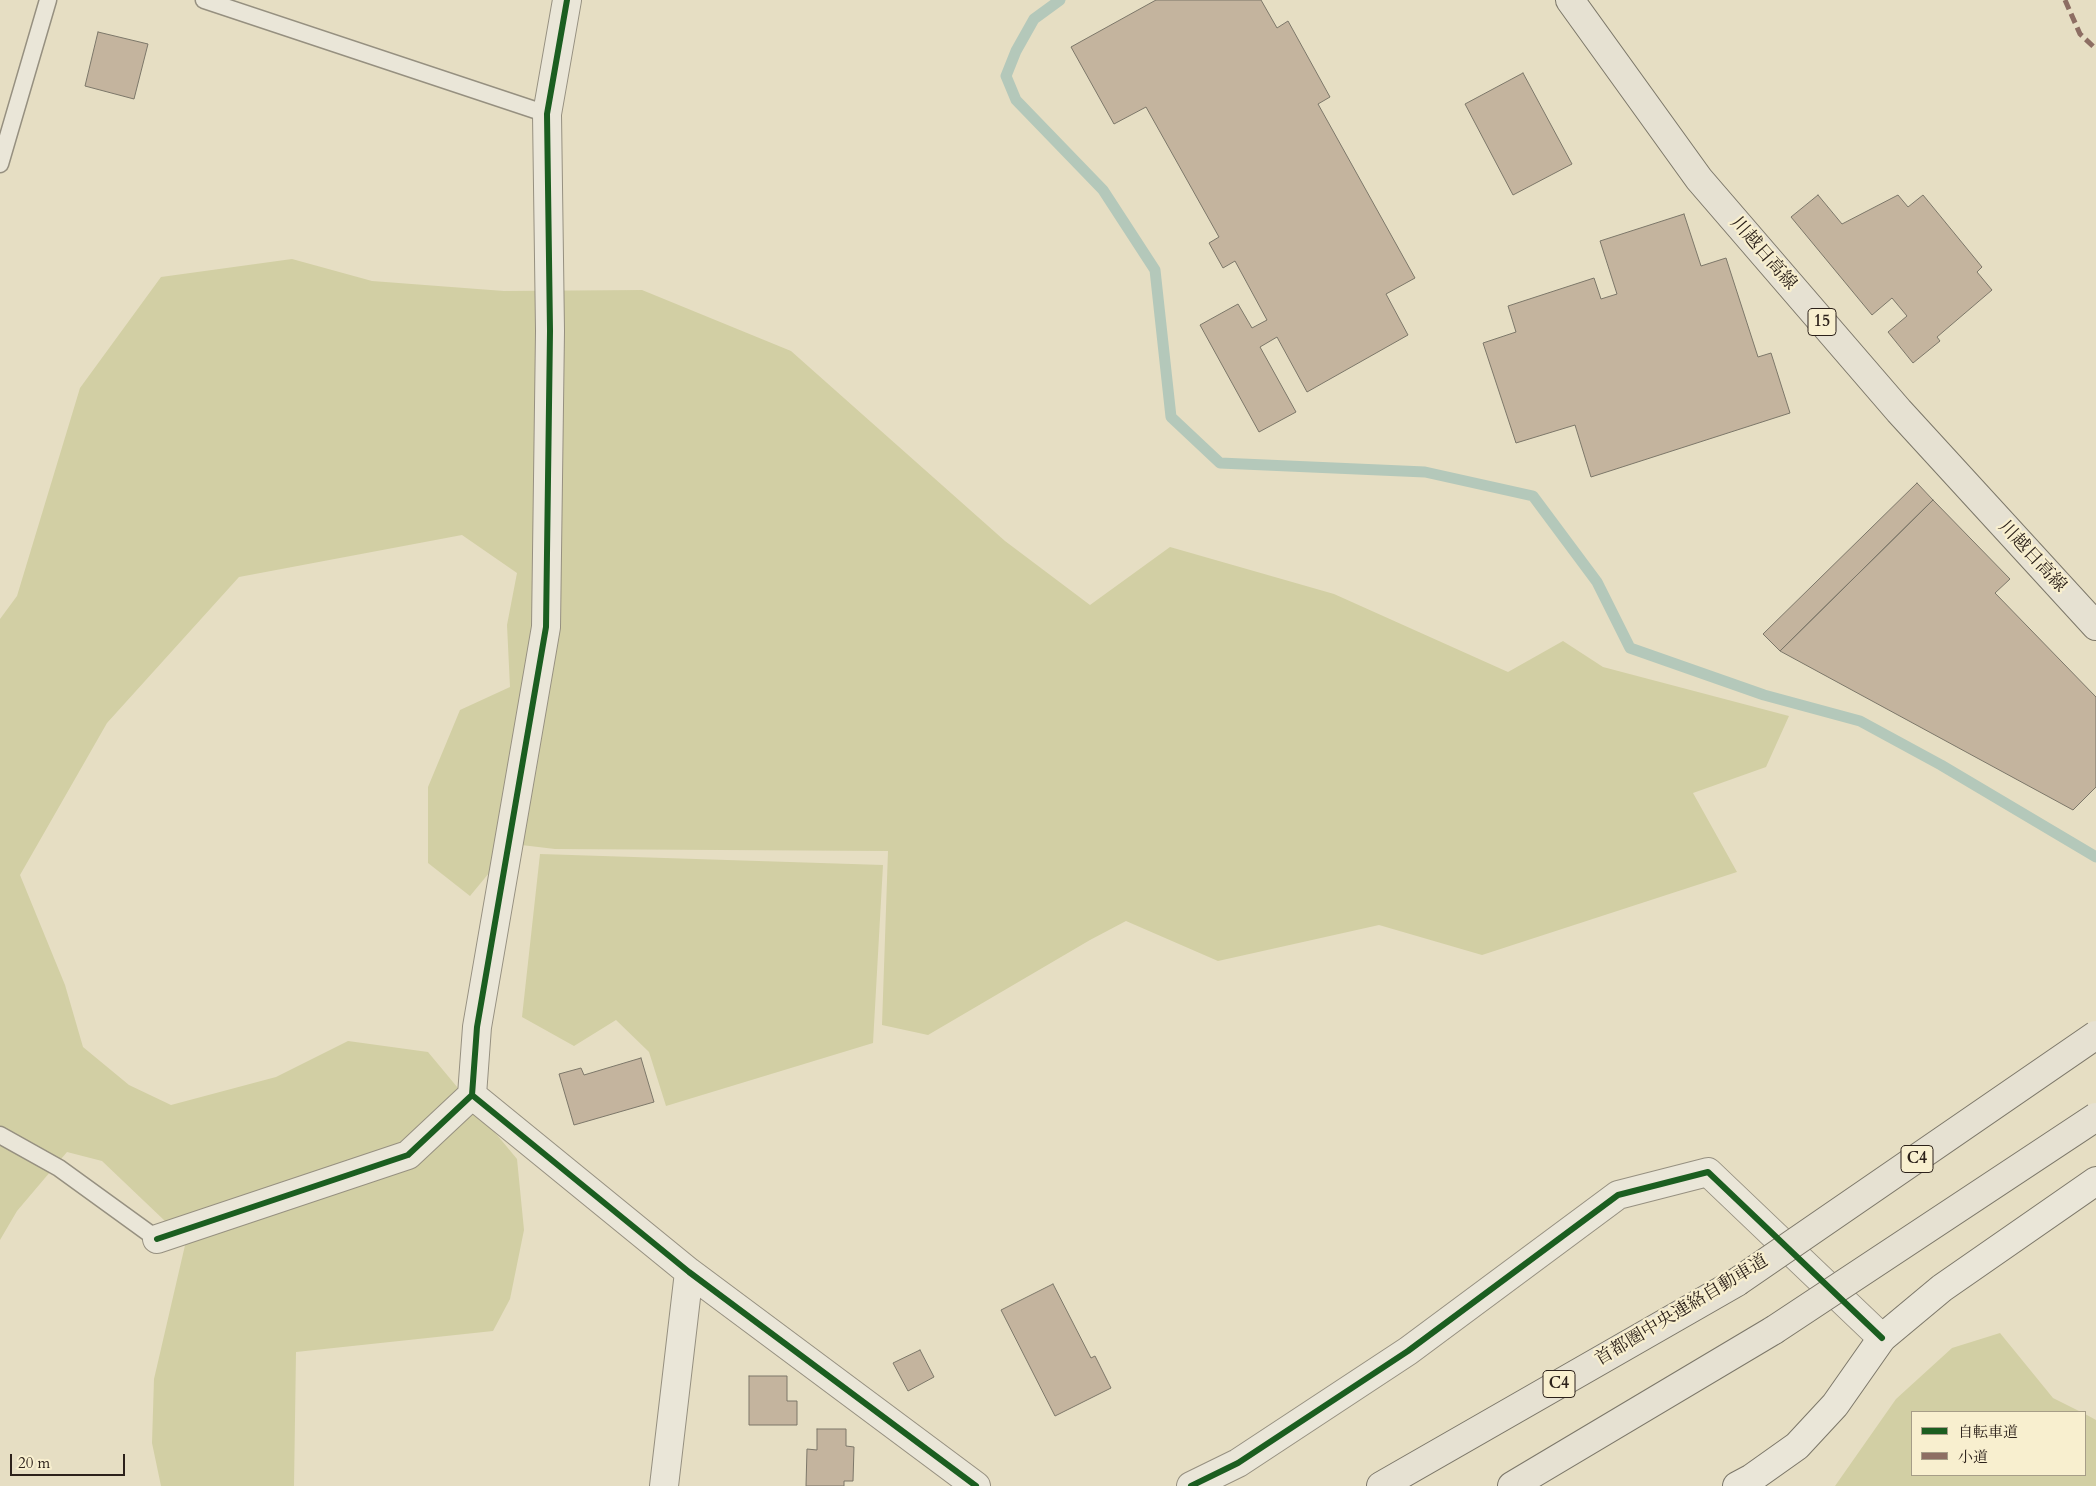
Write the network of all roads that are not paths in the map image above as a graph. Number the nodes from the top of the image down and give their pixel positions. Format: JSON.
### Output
{"nodes":[{"id":1,"x":48,"y":0,"type":"edge"},
{"id":2,"x":204,"y":0,"type":"edge"},
{"id":3,"x":567,"y":0,"type":"edge"},
{"id":4,"x":1570,"y":0,"type":"edge"},
{"id":5,"x":547,"y":114,"type":"junction"},
{"id":6,"x":3,"y":142,"type":"edge"},
{"id":7,"x":0,"y":164,"type":"edge"},
{"id":8,"x":2096,"y":626,"type":"edge"},
{"id":9,"x":2096,"y":1035,"type":"edge"},
{"id":10,"x":472,"y":1094,"type":"junction"},
{"id":11,"x":2096,"y":1117,"type":"edge"},
{"id":12,"x":0,"y":1135,"type":"edge"},
{"id":13,"x":2096,"y":1181,"type":"edge"},
{"id":14,"x":158,"y":1239,"type":"joint"},
{"id":15,"x":689,"y":1272,"type":"junction"},
{"id":16,"x":1882,"y":1338,"type":"junction"},
{"id":17,"x":664,"y":1486,"type":"edge"},
{"id":18,"x":976,"y":1486,"type":"edge"},
{"id":19,"x":1192,"y":1486,"type":"edge"},
{"id":20,"x":1381,"y":1486,"type":"edge"},
{"id":21,"x":1512,"y":1486,"type":"edge"},
{"id":22,"x":1736,"y":1486,"type":"edge"}],
"edges":[{"from":1,"to":6,"type":"lane"},
{"from":2,"to":5,"type":"lane"},
{"from":3,"to":5,"type":"street"},
{"from":4,"to":8,"type":"main road","name":"川越日高線","number":"15"},
{"from":5,"to":10,"type":"street"},
{"from":6,"to":7,"type":"lane"},
{"from":9,"to":20,"type":"main road","name":"首都圏中央連絡自動車道","number":"C4","bridge":true},
{"from":10,"to":14,"type":"street"},
{"from":10,"to":15,"type":"street"},
{"from":11,"to":21,"type":"main road","bridge":true},
{"from":12,"to":14,"type":"lane"},
{"from":13,"to":16,"type":"street"},
{"from":15,"to":17,"type":"street"},
{"from":15,"to":18,"type":"street"},
{"from":16,"to":19,"type":"street"},
{"from":16,"to":22,"type":"street"}]}
